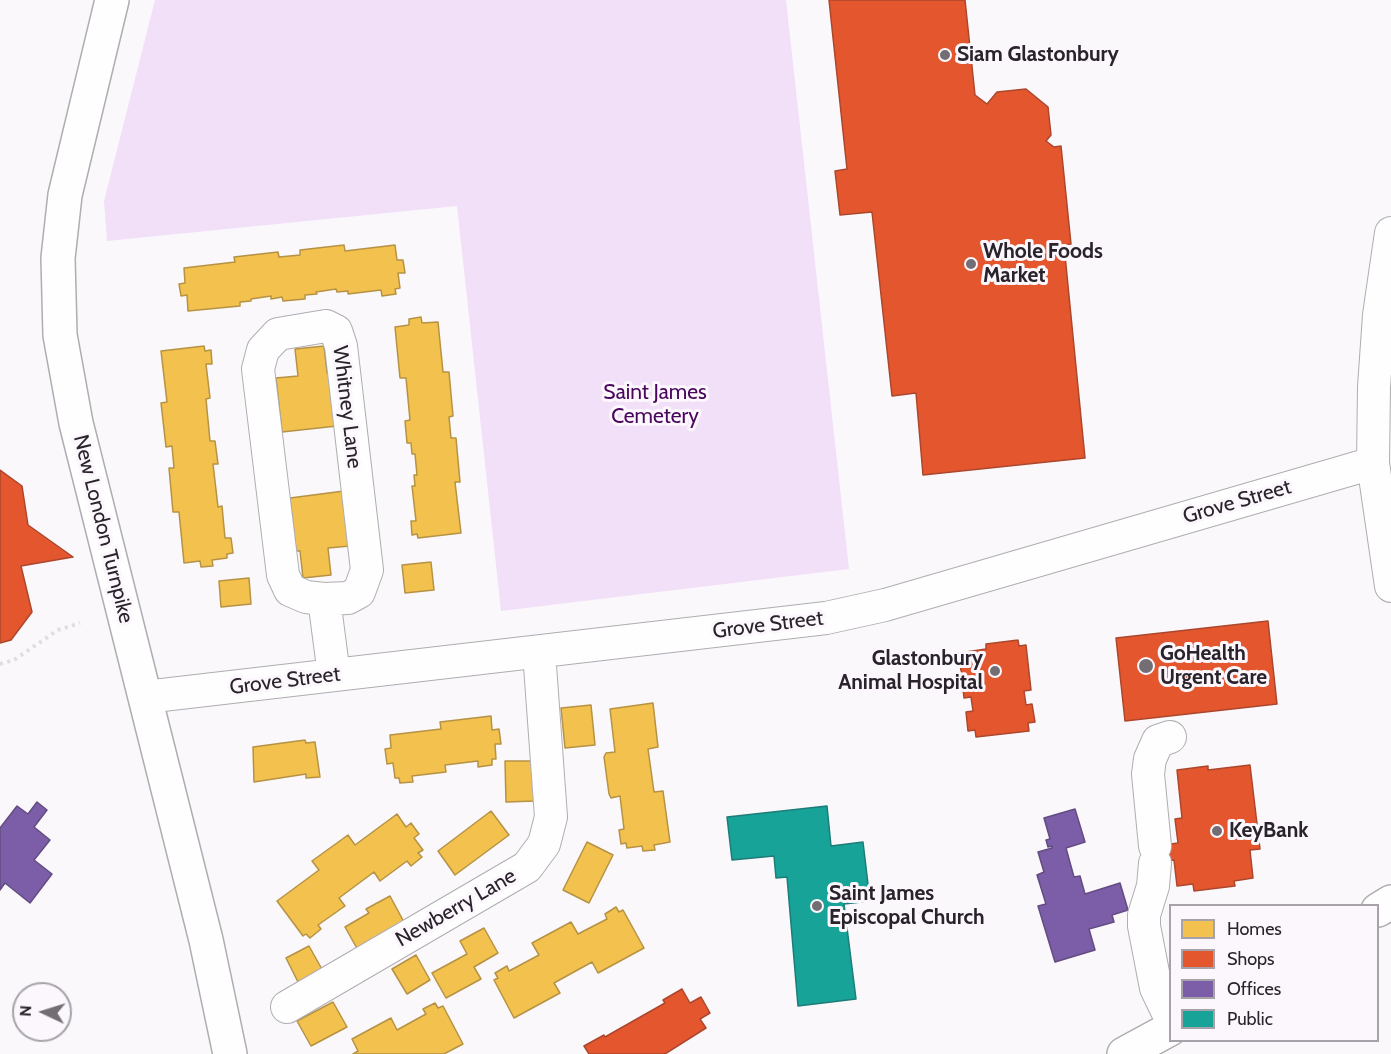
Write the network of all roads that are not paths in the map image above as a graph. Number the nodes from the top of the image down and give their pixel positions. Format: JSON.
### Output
{"nodes":[{"id":1,"x":112,"y":0,"type":"edge"},
{"id":2,"x":1391,"y":233,"type":"edge"},
{"id":3,"x":1373,"y":463,"type":"junction"},
{"id":4,"x":1391,"y":586,"type":"edge"},
{"id":5,"x":324,"y":599,"type":"junction"},
{"id":6,"x":539,"y":652,"type":"junction"},
{"id":7,"x":334,"y":675,"type":"junction"},
{"id":8,"x":145,"y":697,"type":"junction"},
{"id":9,"x":1170,"y":737,"type":"dead end"},
{"id":10,"x":287,"y":1007,"type":"dead end"},
{"id":11,"x":1169,"y":1015,"type":"edge"},
{"id":12,"x":1169,"y":1030,"type":"edge"},
{"id":13,"x":230,"y":1054,"type":"edge"},
{"id":14,"x":1124,"y":1054,"type":"edge"}],
"edges":[{"from":1,"to":8,"type":"main road","name":"New London Turnpike"},
{"from":2,"to":3,"type":"street"},
{"from":3,"to":4,"type":"street"},
{"from":3,"to":6,"type":"street","name":"Grove Street"},
{"from":5,"to":5,"type":"street","name":"Whitney Lane"},
{"from":5,"to":7,"type":"street"},
{"from":6,"to":7,"type":"street","name":"Grove Street"},
{"from":6,"to":10,"type":"street","name":"Newberry Lane"},
{"from":7,"to":8,"type":"street","name":"Grove Street"},
{"from":8,"to":13,"type":"main road","name":"New London Turnpike"},
{"from":9,"to":11,"type":"street"},
{"from":12,"to":14,"type":"main road"}]}
